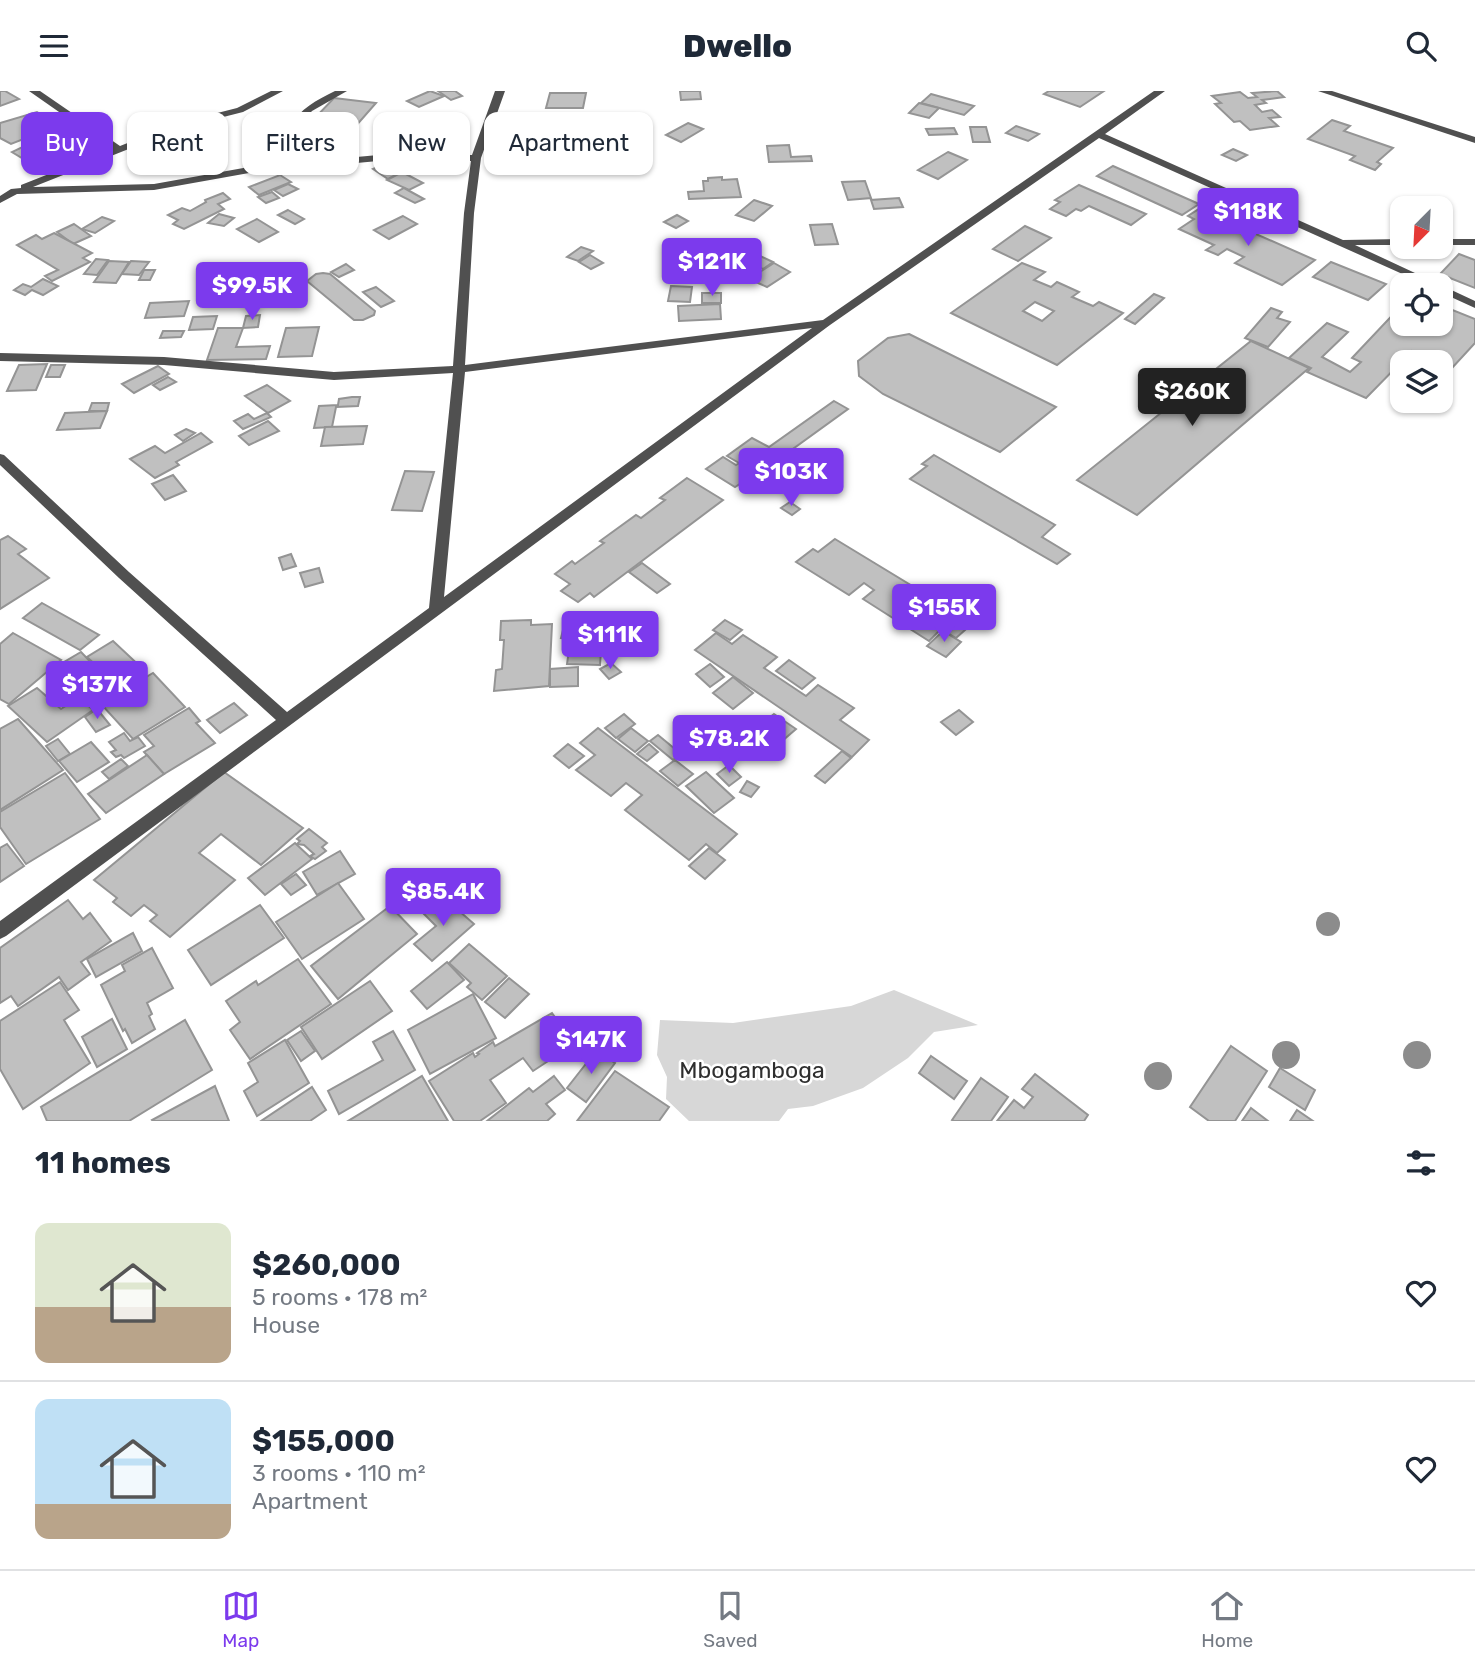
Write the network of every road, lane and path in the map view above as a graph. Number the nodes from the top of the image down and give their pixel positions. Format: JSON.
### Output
{"nodes":[{"id":1,"x":34,"y":91,"type":"edge"},
{"id":2,"x":278,"y":91,"type":"edge"},
{"id":3,"x":342,"y":91,"type":"edge"},
{"id":4,"x":500,"y":91,"type":"edge"},
{"id":5,"x":1160,"y":91,"type":"edge"},
{"id":6,"x":1323,"y":91,"type":"edge"},
{"id":7,"x":305,"y":112,"type":"edge"},
{"id":8,"x":1098,"y":134,"type":"junction"},
{"id":9,"x":1475,"y":140,"type":"edge"},
{"id":10,"x":117,"y":148,"type":"junction"},
{"id":11,"x":476,"y":158,"type":"junction"},
{"id":12,"x":15,"y":191,"type":"junction"},
{"id":13,"x":0,"y":200,"type":"edge"},
{"id":14,"x":1343,"y":242,"type":"junction"},
{"id":15,"x":1390,"y":242,"type":"edge"},
{"id":16,"x":1453,"y":242,"type":"edge"},
{"id":17,"x":1475,"y":242,"type":"edge"},
{"id":18,"x":1409,"y":273,"type":"edge"},
{"id":19,"x":1453,"y":294,"type":"edge"},
{"id":20,"x":1475,"y":305,"type":"edge"},
{"id":21,"x":827,"y":323,"type":"junction"},
{"id":22,"x":0,"y":357,"type":"edge"},
{"id":23,"x":459,"y":369,"type":"junction"},
{"id":24,"x":0,"y":458,"type":"edge"},
{"id":25,"x":436,"y":611,"type":"junction"},
{"id":26,"x":287,"y":721,"type":"junction"},
{"id":27,"x":0,"y":931,"type":"edge"}],
"edges":[{"from":1,"to":10,"type":"street"},
{"from":2,"to":10,"type":"street"},
{"from":3,"to":7,"type":"street"},
{"from":4,"to":11,"type":"street"},
{"from":5,"to":8,"type":"street"},
{"from":6,"to":9,"type":"street"},
{"from":8,"to":14,"type":"street"},
{"from":8,"to":21,"type":"street"},
{"from":10,"to":12,"type":"street"},
{"from":11,"to":12,"type":"street"},
{"from":11,"to":23,"type":"street"},
{"from":12,"to":13,"type":"street"},
{"from":14,"to":15,"type":"street"},
{"from":14,"to":18,"type":"street"},
{"from":16,"to":17,"type":"street"},
{"from":19,"to":20,"type":"street"},
{"from":21,"to":23,"type":"street"},
{"from":21,"to":25,"type":"street"},
{"from":22,"to":23,"type":"street"},
{"from":23,"to":25,"type":"street"},
{"from":24,"to":26,"type":"street"},
{"from":25,"to":26,"type":"street"},
{"from":26,"to":27,"type":"street"}]}
